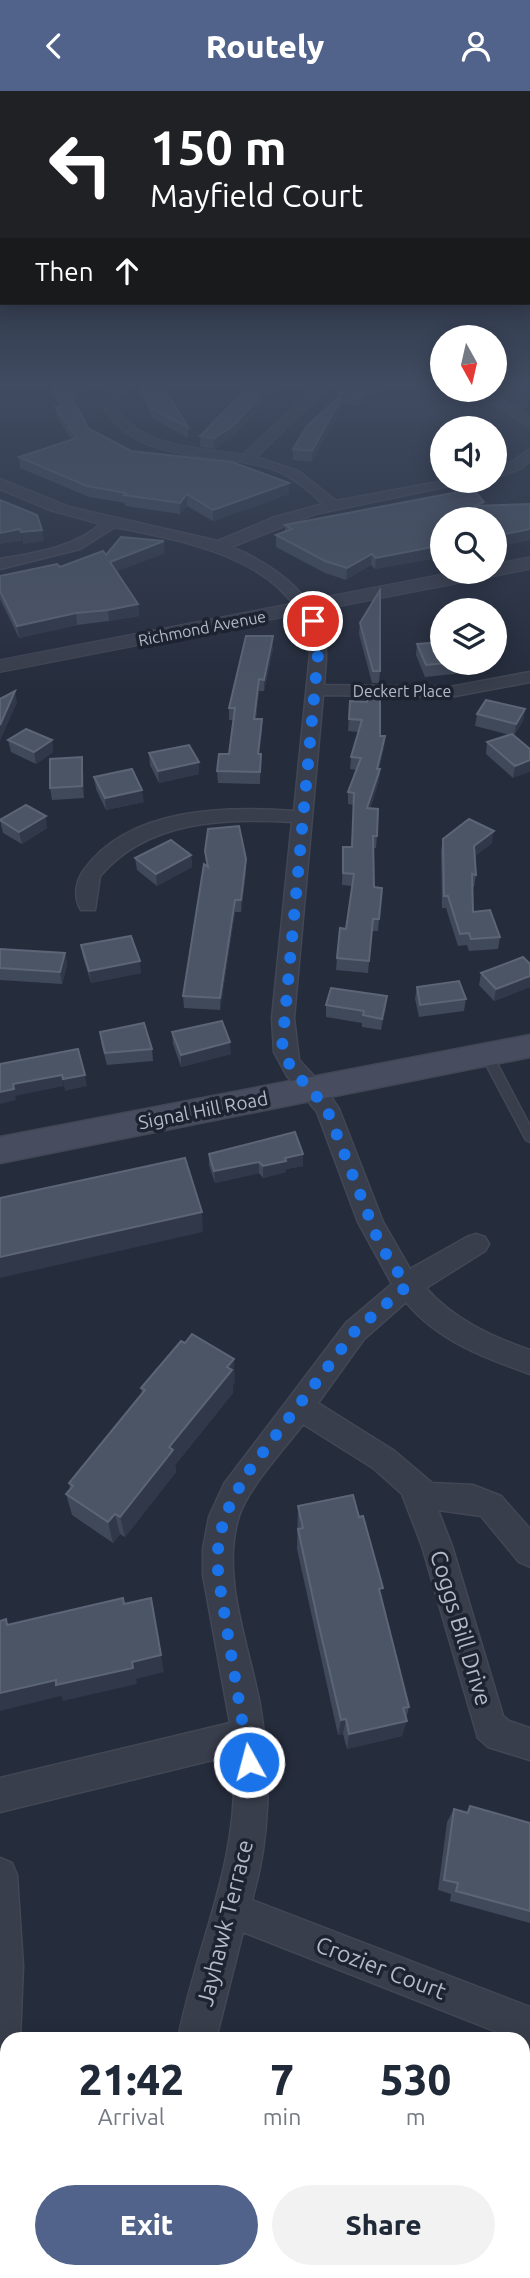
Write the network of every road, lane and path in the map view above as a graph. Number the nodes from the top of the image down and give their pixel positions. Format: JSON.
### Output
{"nodes":[{"id":1,"x":6,"y":486,"type":"edge"},
{"id":2,"x":311,"y":486,"type":"edge"},
{"id":3,"x":430,"y":487,"type":"edge"},
{"id":4,"x":332,"y":505,"type":"junction"},
{"id":5,"x":113,"y":521,"type":"junction"},
{"id":6,"x":220,"y":546,"type":"junction"},
{"id":7,"x":530,"y":563,"type":"edge"},
{"id":8,"x":0,"y":564,"type":"edge"},
{"id":9,"x":507,"y":568,"type":"edge"},
{"id":10,"x":430,"y":583,"type":"edge"},
{"id":11,"x":304,"y":608,"type":"junction"},
{"id":12,"x":0,"y":666,"type":"edge"},
{"id":13,"x":530,"y":677,"type":"edge"},
{"id":14,"x":316,"y":690,"type":"junction"},
{"id":15,"x":303,"y":817,"type":"junction"},
{"id":16,"x":88,"y":905,"type":"dead end"},
{"id":17,"x":530,"y":1047,"type":"edge"},
{"id":18,"x":487,"y":1055,"type":"junction"},
{"id":19,"x":312,"y":1089,"type":"junction"},
{"id":20,"x":530,"y":1137,"type":"edge"},
{"id":21,"x":0,"y":1150,"type":"edge"},
{"id":22,"x":476,"y":1244,"type":"dead end"},
{"id":23,"x":407,"y":1286,"type":"junction"},
{"id":24,"x":530,"y":1362,"type":"edge"},
{"id":25,"x":298,"y":1406,"type":"junction"},
{"id":26,"x":415,"y":1489,"type":"junction"},
{"id":27,"x":530,"y":1552,"type":"edge"},
{"id":28,"x":246,"y":1736,"type":"junction"},
{"id":29,"x":530,"y":1744,"type":"edge"},
{"id":30,"x":0,"y":1795,"type":"edge"},
{"id":31,"x":0,"y":1875,"type":"edge"},
{"id":32,"x":231,"y":1910,"type":"junction"},
{"id":33,"x":530,"y":2026,"type":"edge"},
{"id":34,"x":2,"y":2032,"type":"edge"},
{"id":35,"x":198,"y":2032,"type":"edge"}],
"edges":[{"from":1,"to":5,"type":"street"},
{"from":2,"to":4,"type":"street"},
{"from":3,"to":4,"type":"street"},
{"from":4,"to":6,"type":"street"},
{"from":5,"to":6,"type":"street"},
{"from":5,"to":8,"type":"street"},
{"from":6,"to":11,"type":"street"},
{"from":7,"to":9,"type":"street"},
{"from":10,"to":11,"type":"street","name":"Richmond Avenue"},
{"from":11,"to":12,"type":"street","name":"Richmond Avenue"},
{"from":11,"to":14,"type":"street"},
{"from":13,"to":14,"type":"street","name":"Deckert Place"},
{"from":14,"to":15,"type":"street"},
{"from":15,"to":16,"type":"street"},
{"from":15,"to":19,"type":"street"},
{"from":17,"to":18,"type":"main road","name":"Signal Hill Road"},
{"from":18,"to":19,"type":"main road","name":"Signal Hill Road"},
{"from":18,"to":20,"type":"lane"},
{"from":19,"to":21,"type":"main road","name":"Signal Hill Road"},
{"from":19,"to":23,"type":"street"},
{"from":22,"to":23,"type":"street","name":"Jayhawk Terrace"},
{"from":23,"to":24,"type":"street"},
{"from":23,"to":25,"type":"street","name":"Jayhawk Terrace"},
{"from":25,"to":26,"type":"street","name":"Coggs Bill Drive"},
{"from":25,"to":28,"type":"street","name":"Jayhawk Terrace"},
{"from":26,"to":27,"type":"street","name":"Coggs Bill Drive"},
{"from":26,"to":29,"type":"street","name":"Coggs Bill Drive"},
{"from":28,"to":30,"type":"street"},
{"from":28,"to":32,"type":"street","name":"Jayhawk Terrace"},
{"from":31,"to":34,"type":"street"},
{"from":32,"to":33,"type":"street","name":"Crozier Court"},
{"from":32,"to":35,"type":"street","name":"Jayhawk Terrace"}]}
